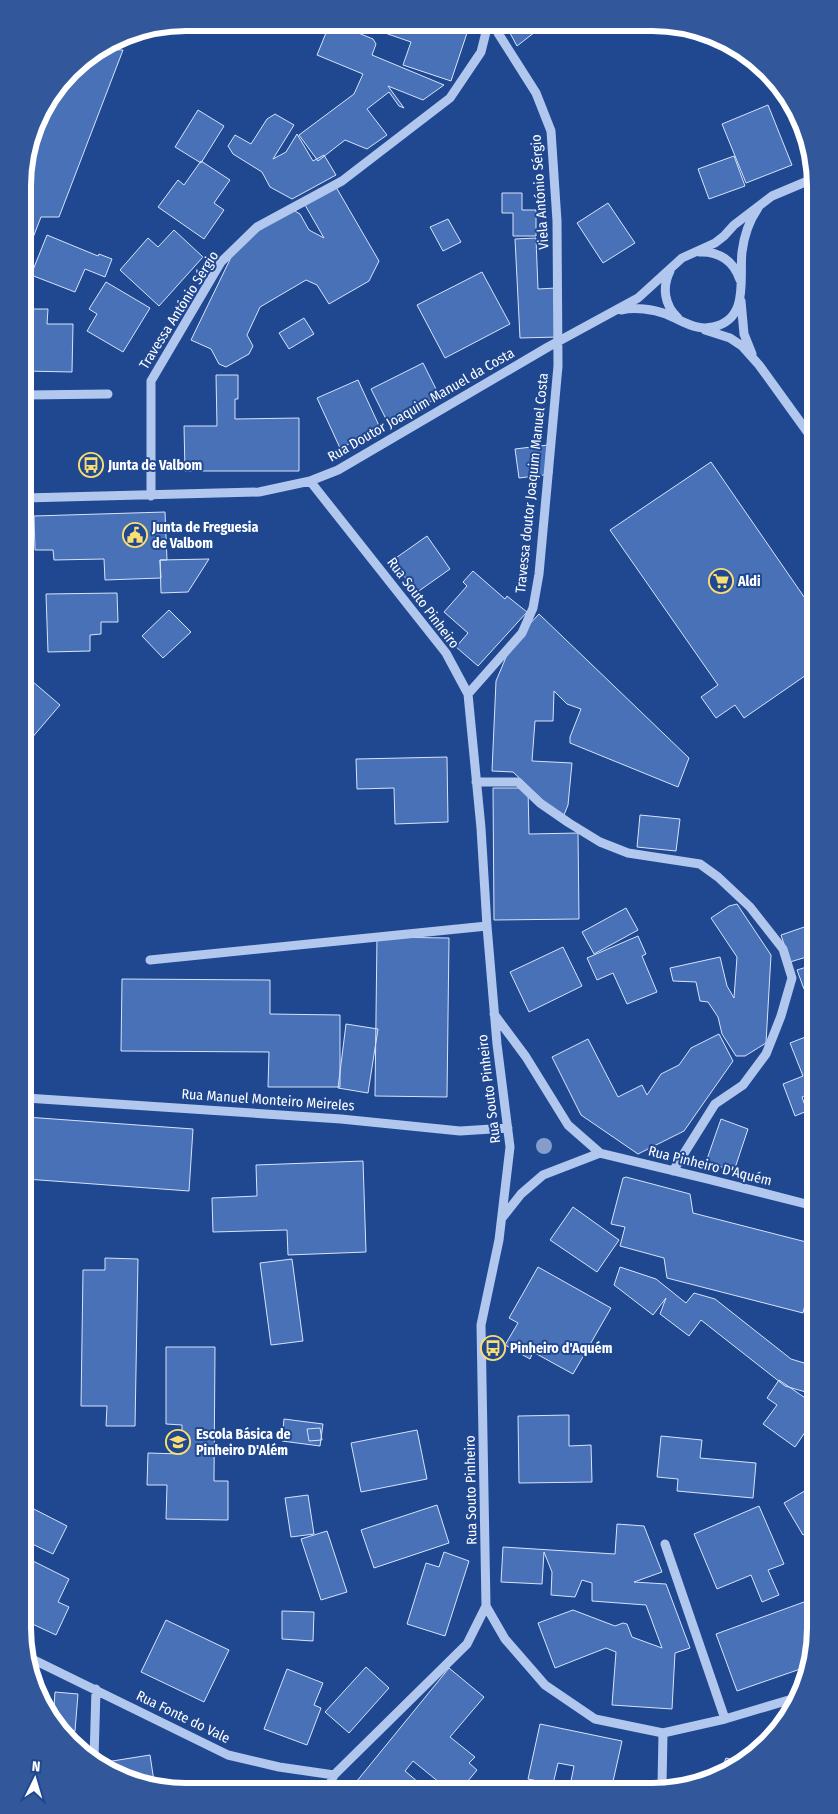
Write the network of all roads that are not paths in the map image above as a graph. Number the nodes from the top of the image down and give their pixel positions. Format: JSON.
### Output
{"nodes":[{"id":1,"x":486,"y":31,"type":"edge"},
{"id":2,"x":498,"y":31,"type":"edge"},
{"id":3,"x":807,"y":181,"type":"edge"},
{"id":4,"x":761,"y":204,"type":"junction"},
{"id":5,"x":694,"y":253,"type":"junction"},
{"id":6,"x":673,"y":266,"type":"junction"},
{"id":7,"x":742,"y":285,"type":"junction"},
{"id":8,"x":741,"y":297,"type":"junction"},
{"id":9,"x":611,"y":313,"type":"junction"},
{"id":10,"x":682,"y":322,"type":"junction"},
{"id":11,"x":693,"y":327,"type":"junction"},
{"id":12,"x":558,"y":341,"type":"junction"},
{"id":13,"x":758,"y":365,"type":"junction"},
{"id":14,"x":108,"y":394,"type":"dead end"},
{"id":15,"x":32,"y":396,"type":"edge"},
{"id":16,"x":807,"y":431,"type":"edge"},
{"id":17,"x":310,"y":481,"type":"junction"},
{"id":18,"x":152,"y":496,"type":"junction"},
{"id":19,"x":32,"y":498,"type":"edge"},
{"id":20,"x":468,"y":694,"type":"junction"},
{"id":21,"x":476,"y":782,"type":"junction"},
{"id":22,"x":487,"y":926,"type":"junction"},
{"id":23,"x":150,"y":960,"type":"dead end"},
{"id":24,"x":494,"y":1014,"type":"junction"},
{"id":25,"x":31,"y":1098,"type":"edge"},
{"id":26,"x":508,"y":1128,"type":"junction"},
{"id":27,"x":600,"y":1153,"type":"junction"},
{"id":28,"x":673,"y":1171,"type":"junction"},
{"id":29,"x":806,"y":1204,"type":"edge"},
{"id":30,"x":501,"y":1219,"type":"junction"},
{"id":31,"x":665,"y":1544,"type":"dead end"},
{"id":32,"x":486,"y":1606,"type":"junction"},
{"id":33,"x":36,"y":1661,"type":"edge"},
{"id":34,"x":96,"y":1689,"type":"junction"},
{"id":35,"x":789,"y":1700,"type":"edge"},
{"id":36,"x":725,"y":1719,"type":"junction"},
{"id":37,"x":663,"y":1733,"type":"junction"},
{"id":38,"x":94,"y":1752,"type":"edge"},
{"id":39,"x":334,"y":1775,"type":"junction"},
{"id":40,"x":662,"y":1782,"type":"edge"},
{"id":41,"x":330,"y":1783,"type":"edge"}],
"edges":[{"from":1,"to":18,"type":"street","name":"Travessa António Sérgio"},
{"from":2,"to":12,"type":"street","name":"Viela António Sérgio"},
{"from":3,"to":4,"type":"street","name":"Rua Doutor Joaquim Manuel da Costa"},
{"from":4,"to":5,"type":"street","name":"Rua Doutor Joaquim Manuel da Costa"},
{"from":4,"to":7,"type":"street","name":"Rua Doutor Joaquim Manuel da Costa"},
{"from":5,"to":6,"type":"street","name":"Rua Doutor Joaquim Manuel da Costa"},
{"from":5,"to":7,"type":"street"},
{"from":6,"to":9,"type":"street","name":"Rua Doutor Joaquim Manuel da Costa"},
{"from":6,"to":10,"type":"street","name":"Rua Doutor Joaquim Manuel da Costa"},
{"from":7,"to":8,"type":"street","name":"Rua Doutor Joaquim Manuel da Costa"},
{"from":8,"to":11,"type":"street","name":"Rua Doutor Joaquim Manuel da Costa"},
{"from":8,"to":13,"type":"street"},
{"from":9,"to":10,"type":"street","name":"Rua Doutor Joaquim Manuel da Costa"},
{"from":9,"to":12,"type":"street","name":"Rua Doutor Joaquim Manuel da Costa"},
{"from":10,"to":11,"type":"street","name":"Rua Doutor Joaquim Manuel da Costa"},
{"from":11,"to":13,"type":"street"},
{"from":12,"to":17,"type":"street","name":"Rua Doutor Joaquim Manuel da Costa"},
{"from":12,"to":20,"type":"street","name":"Travessa doutor Joaquim Manuel Costa"},
{"from":13,"to":16,"type":"street"},
{"from":14,"to":15,"type":"street"},
{"from":17,"to":18,"type":"street","name":"Rua Doutor Joaquim Manuel da Costa"},
{"from":17,"to":20,"type":"street","name":"Rua Souto Pinheiro"},
{"from":18,"to":19,"type":"street","name":"Rua Doutor Joaquim Manuel da Costa"},
{"from":20,"to":21,"type":"street","name":"Rua Souto Pinheiro"},
{"from":21,"to":22,"type":"street","name":"Rua Souto Pinheiro"},
{"from":21,"to":28,"type":"street"},
{"from":22,"to":23,"type":"street"},
{"from":22,"to":24,"type":"street","name":"Rua Souto Pinheiro"},
{"from":24,"to":26,"type":"street","name":"Rua Souto Pinheiro"},
{"from":24,"to":27,"type":"street","name":"Rua Pinheiro D'Aquém"},
{"from":25,"to":26,"type":"street","name":"Rua Manuel Monteiro Meireles"},
{"from":26,"to":30,"type":"street","name":"Rua Souto Pinheiro"},
{"from":27,"to":28,"type":"street","name":"Rua Pinheiro D'Aquém"},
{"from":27,"to":30,"type":"street"},
{"from":28,"to":29,"type":"street","name":"Rua Pinheiro D'Aquém"},
{"from":30,"to":32,"type":"street","name":"Rua Souto Pinheiro"},
{"from":31,"to":36,"type":"street"},
{"from":32,"to":37,"type":"street"},
{"from":32,"to":39,"type":"street","name":"Rua Souto Pinheiro"},
{"from":33,"to":34,"type":"street","name":"Rua Fonte do Vale"},
{"from":34,"to":38,"type":"street"},
{"from":34,"to":39,"type":"street","name":"Rua Fonte do Vale"},
{"from":35,"to":36,"type":"street"},
{"from":36,"to":37,"type":"street"},
{"from":37,"to":40,"type":"street"},
{"from":39,"to":41,"type":"street"}]}
